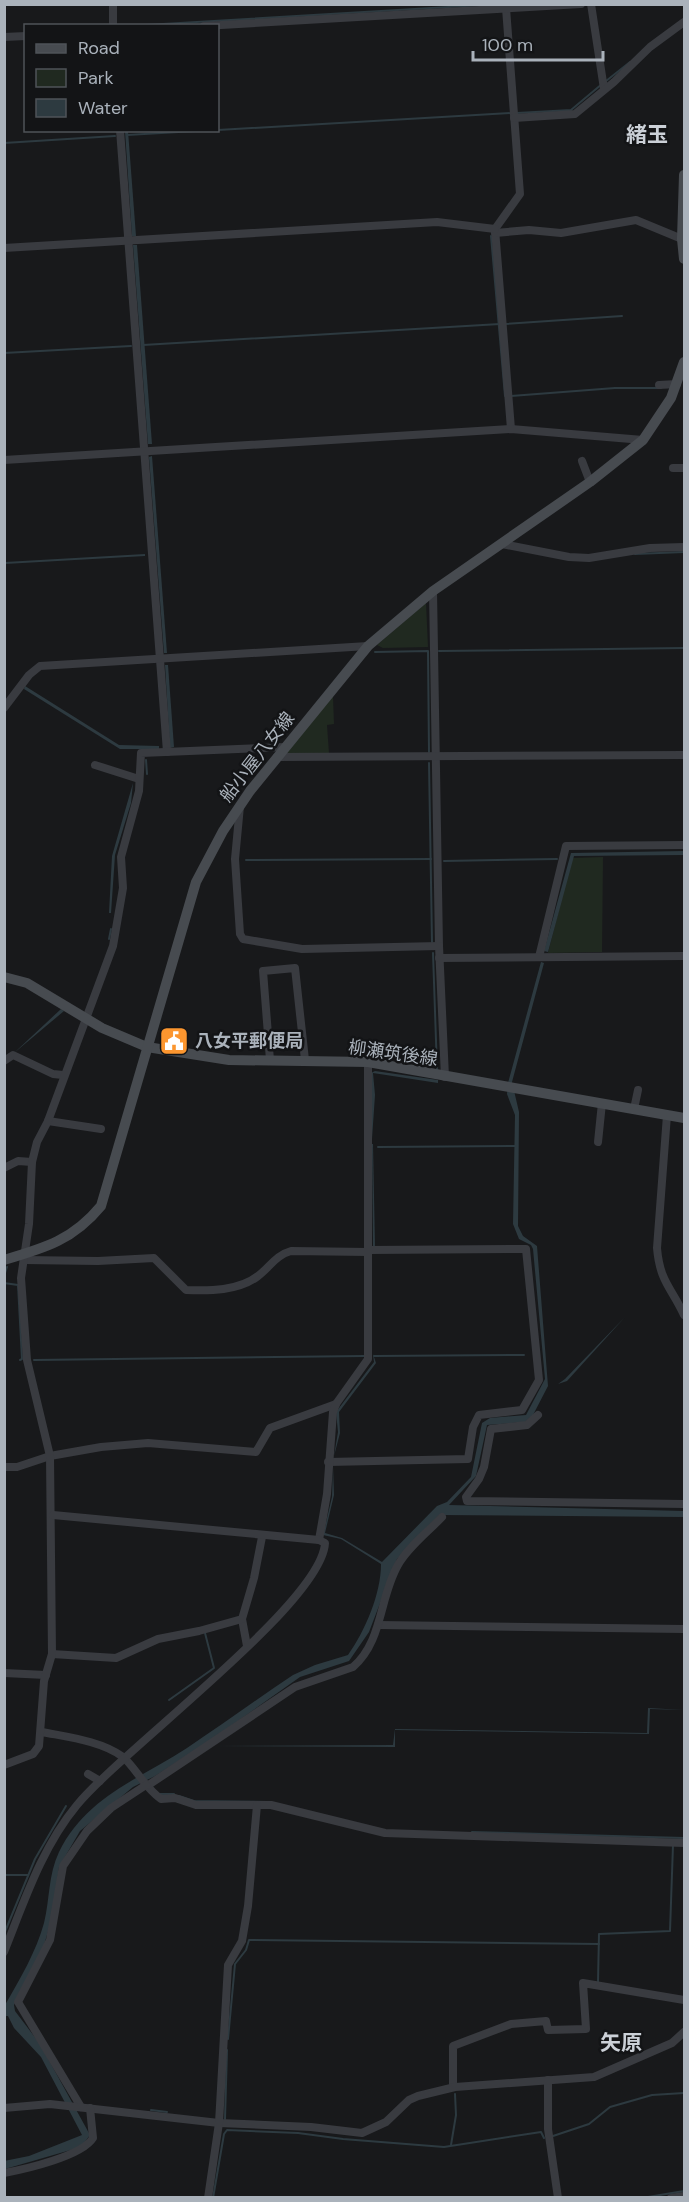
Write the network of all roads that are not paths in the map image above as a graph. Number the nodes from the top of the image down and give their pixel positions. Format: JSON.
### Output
{"nodes":[{"id":1,"x":113,"y":4,"type":"edge"},
{"id":2,"x":581,"y":4,"type":"edge"},
{"id":3,"x":591,"y":4,"type":"edge"},
{"id":4,"x":506,"y":8,"type":"junction"},
{"id":5,"x":684,"y":22,"type":"edge"},
{"id":6,"x":113,"y":24,"type":"edge"},
{"id":7,"x":219,"y":25,"type":"edge"},
{"id":8,"x":24,"y":36,"type":"edge"},
{"id":9,"x":4,"y":37,"type":"edge"},
{"id":10,"x":604,"y":89,"type":"junction"},
{"id":11,"x":514,"y":118,"type":"junction"},
{"id":12,"x":120,"y":132,"type":"edge"},
{"id":13,"x":684,"y":175,"type":"edge"},
{"id":14,"x":495,"y":231,"type":"junction"},
{"id":15,"x":682,"y":239,"type":"junction"},
{"id":16,"x":129,"y":241,"type":"junction"},
{"id":17,"x":4,"y":248,"type":"edge"},
{"id":18,"x":684,"y":259,"type":"edge"},
{"id":19,"x":684,"y":362,"type":"edge"},
{"id":20,"x":677,"y":384,"type":"junction"},
{"id":21,"x":659,"y":385,"type":"dead end"},
{"id":22,"x":511,"y":429,"type":"junction"},
{"id":23,"x":643,"y":440,"type":"junction"},
{"id":24,"x":145,"y":452,"type":"junction"},
{"id":25,"x":4,"y":460,"type":"edge"},
{"id":26,"x":582,"y":461,"type":"dead end"},
{"id":27,"x":673,"y":468,"type":"dead end"},
{"id":28,"x":684,"y":468,"type":"edge"},
{"id":29,"x":590,"y":482,"type":"junction"},
{"id":30,"x":502,"y":544,"type":"junction"},
{"id":31,"x":684,"y":547,"type":"edge"},
{"id":32,"x":433,"y":591,"type":"junction"},
{"id":33,"x":368,"y":646,"type":"junction"},
{"id":34,"x":160,"y":659,"type":"junction"},
{"id":35,"x":4,"y":708,"type":"edge"},
{"id":36,"x":285,"y":747,"type":"junction"},
{"id":37,"x":167,"y":752,"type":"junction"},
{"id":38,"x":684,"y":755,"type":"edge"},
{"id":39,"x":277,"y":757,"type":"junction"},
{"id":40,"x":435,"y":758,"type":"junction"},
{"id":41,"x":94,"y":765,"type":"dead end"},
{"id":42,"x":140,"y":779,"type":"junction"},
{"id":43,"x":240,"y":805,"type":"junction"},
{"id":44,"x":684,"y":845,"type":"edge"},
{"id":45,"x":439,"y":946,"type":"junction"},
{"id":46,"x":684,"y":956,"type":"edge"},
{"id":47,"x":539,"y":957,"type":"junction"},
{"id":48,"x":439,"y":958,"type":"junction"},
{"id":49,"x":4,"y":977,"type":"edge"},
{"id":50,"x":84,"y":1017,"type":"junction"},
{"id":51,"x":147,"y":1047,"type":"junction"},
{"id":52,"x":270,"y":1060,"type":"junction"},
{"id":53,"x":305,"y":1060,"type":"junction"},
{"id":54,"x":4,"y":1061,"type":"edge"},
{"id":55,"x":368,"y":1062,"type":"junction"},
{"id":56,"x":63,"y":1075,"type":"junction"},
{"id":57,"x":445,"y":1077,"type":"junction"},
{"id":58,"x":638,"y":1090,"type":"dead end"},
{"id":59,"x":602,"y":1103,"type":"junction"},
{"id":60,"x":634,"y":1109,"type":"junction"},
{"id":61,"x":667,"y":1115,"type":"junction"},
{"id":62,"x":684,"y":1118,"type":"edge"},
{"id":63,"x":48,"y":1121,"type":"junction"},
{"id":64,"x":101,"y":1129,"type":"dead end"},
{"id":65,"x":598,"y":1142,"type":"dead end"},
{"id":66,"x":32,"y":1162,"type":"junction"},
{"id":67,"x":4,"y":1168,"type":"edge"},
{"id":68,"x":368,"y":1251,"type":"junction"},
{"id":69,"x":25,"y":1257,"type":"junction"},
{"id":70,"x":4,"y":1260,"type":"edge"},
{"id":71,"x":684,"y":1315,"type":"edge"},
{"id":72,"x":336,"y":1404,"type":"junction"},
{"id":73,"x":538,"y":1415,"type":"dead end"},
{"id":74,"x":50,"y":1456,"type":"junction"},
{"id":75,"x":328,"y":1462,"type":"junction"},
{"id":76,"x":4,"y":1467,"type":"edge"},
{"id":77,"x":684,"y":1504,"type":"edge"},
{"id":78,"x":53,"y":1515,"type":"junction"},
{"id":79,"x":442,"y":1517,"type":"dead end"},
{"id":80,"x":262,"y":1537,"type":"junction"},
{"id":81,"x":319,"y":1540,"type":"junction"},
{"id":82,"x":242,"y":1619,"type":"junction"},
{"id":83,"x":378,"y":1625,"type":"junction"},
{"id":84,"x":684,"y":1629,"type":"edge"},
{"id":85,"x":247,"y":1646,"type":"junction"},
{"id":86,"x":52,"y":1654,"type":"junction"},
{"id":87,"x":4,"y":1673,"type":"edge"},
{"id":88,"x":46,"y":1675,"type":"junction"},
{"id":89,"x":42,"y":1732,"type":"junction"},
{"id":90,"x":124,"y":1758,"type":"junction"},
{"id":91,"x":4,"y":1765,"type":"edge"},
{"id":92,"x":88,"y":1774,"type":"dead end"},
{"id":93,"x":100,"y":1781,"type":"junction"},
{"id":94,"x":145,"y":1785,"type":"junction"},
{"id":95,"x":257,"y":1805,"type":"junction"},
{"id":96,"x":684,"y":1843,"type":"edge"},
{"id":97,"x":4,"y":1952,"type":"edge"},
{"id":98,"x":684,"y":2000,"type":"edge"},
{"id":99,"x":684,"y":2032,"type":"edge"},
{"id":100,"x":548,"y":2080,"type":"junction"},
{"id":101,"x":453,"y":2087,"type":"junction"},
{"id":102,"x":81,"y":2107,"type":"junction"},
{"id":103,"x":4,"y":2108,"type":"edge"},
{"id":104,"x":90,"y":2108,"type":"junction"},
{"id":105,"x":219,"y":2123,"type":"junction"},
{"id":106,"x":4,"y":2173,"type":"edge"},
{"id":107,"x":684,"y":2196,"type":"edge"},
{"id":108,"x":208,"y":2198,"type":"edge"},
{"id":109,"x":558,"y":2198,"type":"edge"},
{"id":110,"x":671,"y":2198,"type":"edge"}],
"edges":[{"from":1,"to":6,"type":"street"},
{"from":2,"to":4,"type":"street"},
{"from":3,"to":10,"type":"street"},
{"from":4,"to":7,"type":"street"},
{"from":4,"to":11,"type":"street"},
{"from":5,"to":10,"type":"street"},
{"from":8,"to":9,"type":"street"},
{"from":10,"to":11,"type":"street"},
{"from":11,"to":14,"type":"street"},
{"from":12,"to":16,"type":"street"},
{"from":13,"to":15,"type":"main road"},
{"from":14,"to":15,"type":"street"},
{"from":14,"to":16,"type":"street"},
{"from":14,"to":22,"type":"street"},
{"from":15,"to":18,"type":"main road"},
{"from":16,"to":17,"type":"street"},
{"from":16,"to":24,"type":"street"},
{"from":19,"to":20,"type":"main road","name":"船小屋八女線"},
{"from":20,"to":21,"type":"street"},
{"from":20,"to":23,"type":"main road","name":"船小屋八女線"},
{"from":22,"to":23,"type":"street"},
{"from":22,"to":24,"type":"street"},
{"from":23,"to":29,"type":"main road","name":"船小屋八女線"},
{"from":24,"to":25,"type":"street"},
{"from":24,"to":34,"type":"street"},
{"from":26,"to":29,"type":"street"},
{"from":27,"to":28,"type":"street"},
{"from":29,"to":30,"type":"main road","name":"船小屋八女線"},
{"from":30,"to":31,"type":"street"},
{"from":30,"to":32,"type":"main road","name":"船小屋八女線"},
{"from":32,"to":33,"type":"main road","name":"船小屋八女線"},
{"from":32,"to":40,"type":"street"},
{"from":33,"to":34,"type":"street"},
{"from":33,"to":36,"type":"main road","name":"船小屋八女線"},
{"from":34,"to":35,"type":"street"},
{"from":34,"to":37,"type":"street"},
{"from":36,"to":37,"type":"street"},
{"from":36,"to":39,"type":"main road","name":"船小屋八女線"},
{"from":37,"to":42,"type":"street"},
{"from":38,"to":40,"type":"street"},
{"from":39,"to":40,"type":"street"},
{"from":39,"to":43,"type":"main road","name":"船小屋八女線"},
{"from":40,"to":45,"type":"street"},
{"from":41,"to":42,"type":"street"},
{"from":42,"to":50,"type":"street"},
{"from":43,"to":45,"type":"street"},
{"from":43,"to":51,"type":"main road","name":"船小屋八女線"},
{"from":44,"to":47,"type":"street"},
{"from":45,"to":48,"type":"street"},
{"from":46,"to":47,"type":"street"},
{"from":47,"to":48,"type":"street"},
{"from":48,"to":57,"type":"street"},
{"from":49,"to":50,"type":"main road","name":"柳瀬筑後線"},
{"from":50,"to":51,"type":"main road","name":"柳瀬筑後線"},
{"from":50,"to":56,"type":"street"},
{"from":51,"to":52,"type":"main road","name":"柳瀬筑後線"},
{"from":51,"to":69,"type":"main road","name":"船小屋八女線"},
{"from":52,"to":53,"type":"main road","name":"柳瀬筑後線"},
{"from":52,"to":53,"type":"street"},
{"from":53,"to":55,"type":"main road","name":"柳瀬筑後線"},
{"from":54,"to":56,"type":"street"},
{"from":55,"to":57,"type":"main road","name":"柳瀬筑後線"},
{"from":55,"to":68,"type":"street"},
{"from":56,"to":63,"type":"street"},
{"from":57,"to":59,"type":"main road","name":"柳瀬筑後線"},
{"from":58,"to":60,"type":"street"},
{"from":59,"to":60,"type":"main road","name":"柳瀬筑後線"},
{"from":59,"to":65,"type":"street"},
{"from":60,"to":61,"type":"main road","name":"柳瀬筑後線"},
{"from":61,"to":62,"type":"main road","name":"柳瀬筑後線"},
{"from":61,"to":71,"type":"street"},
{"from":63,"to":64,"type":"street"},
{"from":63,"to":66,"type":"street"},
{"from":66,"to":67,"type":"street"},
{"from":66,"to":69,"type":"street"},
{"from":68,"to":69,"type":"street"},
{"from":68,"to":72,"type":"street"},
{"from":68,"to":75,"type":"street"},
{"from":69,"to":70,"type":"main road","name":"船小屋八女線"},
{"from":69,"to":74,"type":"street"},
{"from":72,"to":74,"type":"street"},
{"from":72,"to":75,"type":"street"},
{"from":73,"to":77,"type":"street"},
{"from":74,"to":76,"type":"street"},
{"from":74,"to":78,"type":"street"},
{"from":75,"to":81,"type":"street"},
{"from":78,"to":80,"type":"street"},
{"from":78,"to":86,"type":"street"},
{"from":79,"to":83,"type":"street"},
{"from":80,"to":81,"type":"street"},
{"from":80,"to":82,"type":"street"},
{"from":81,"to":85,"type":"street"},
{"from":82,"to":85,"type":"street"},
{"from":82,"to":86,"type":"street"},
{"from":83,"to":84,"type":"street"},
{"from":83,"to":94,"type":"street"},
{"from":85,"to":90,"type":"street"},
{"from":86,"to":88,"type":"street"},
{"from":87,"to":88,"type":"street"},
{"from":88,"to":89,"type":"street"},
{"from":89,"to":90,"type":"street"},
{"from":89,"to":91,"type":"street"},
{"from":90,"to":93,"type":"street"},
{"from":90,"to":94,"type":"street"},
{"from":92,"to":93,"type":"street"},
{"from":93,"to":97,"type":"street"},
{"from":94,"to":95,"type":"street"},
{"from":94,"to":102,"type":"street"},
{"from":95,"to":96,"type":"street"},
{"from":95,"to":105,"type":"street"},
{"from":98,"to":101,"type":"street"},
{"from":99,"to":100,"type":"street"},
{"from":100,"to":101,"type":"street"},
{"from":100,"to":109,"type":"street"},
{"from":101,"to":105,"type":"street"},
{"from":102,"to":103,"type":"street"},
{"from":102,"to":104,"type":"street"},
{"from":104,"to":105,"type":"street"},
{"from":104,"to":106,"type":"street"},
{"from":105,"to":108,"type":"street"},
{"from":107,"to":110,"type":"street"}]}
